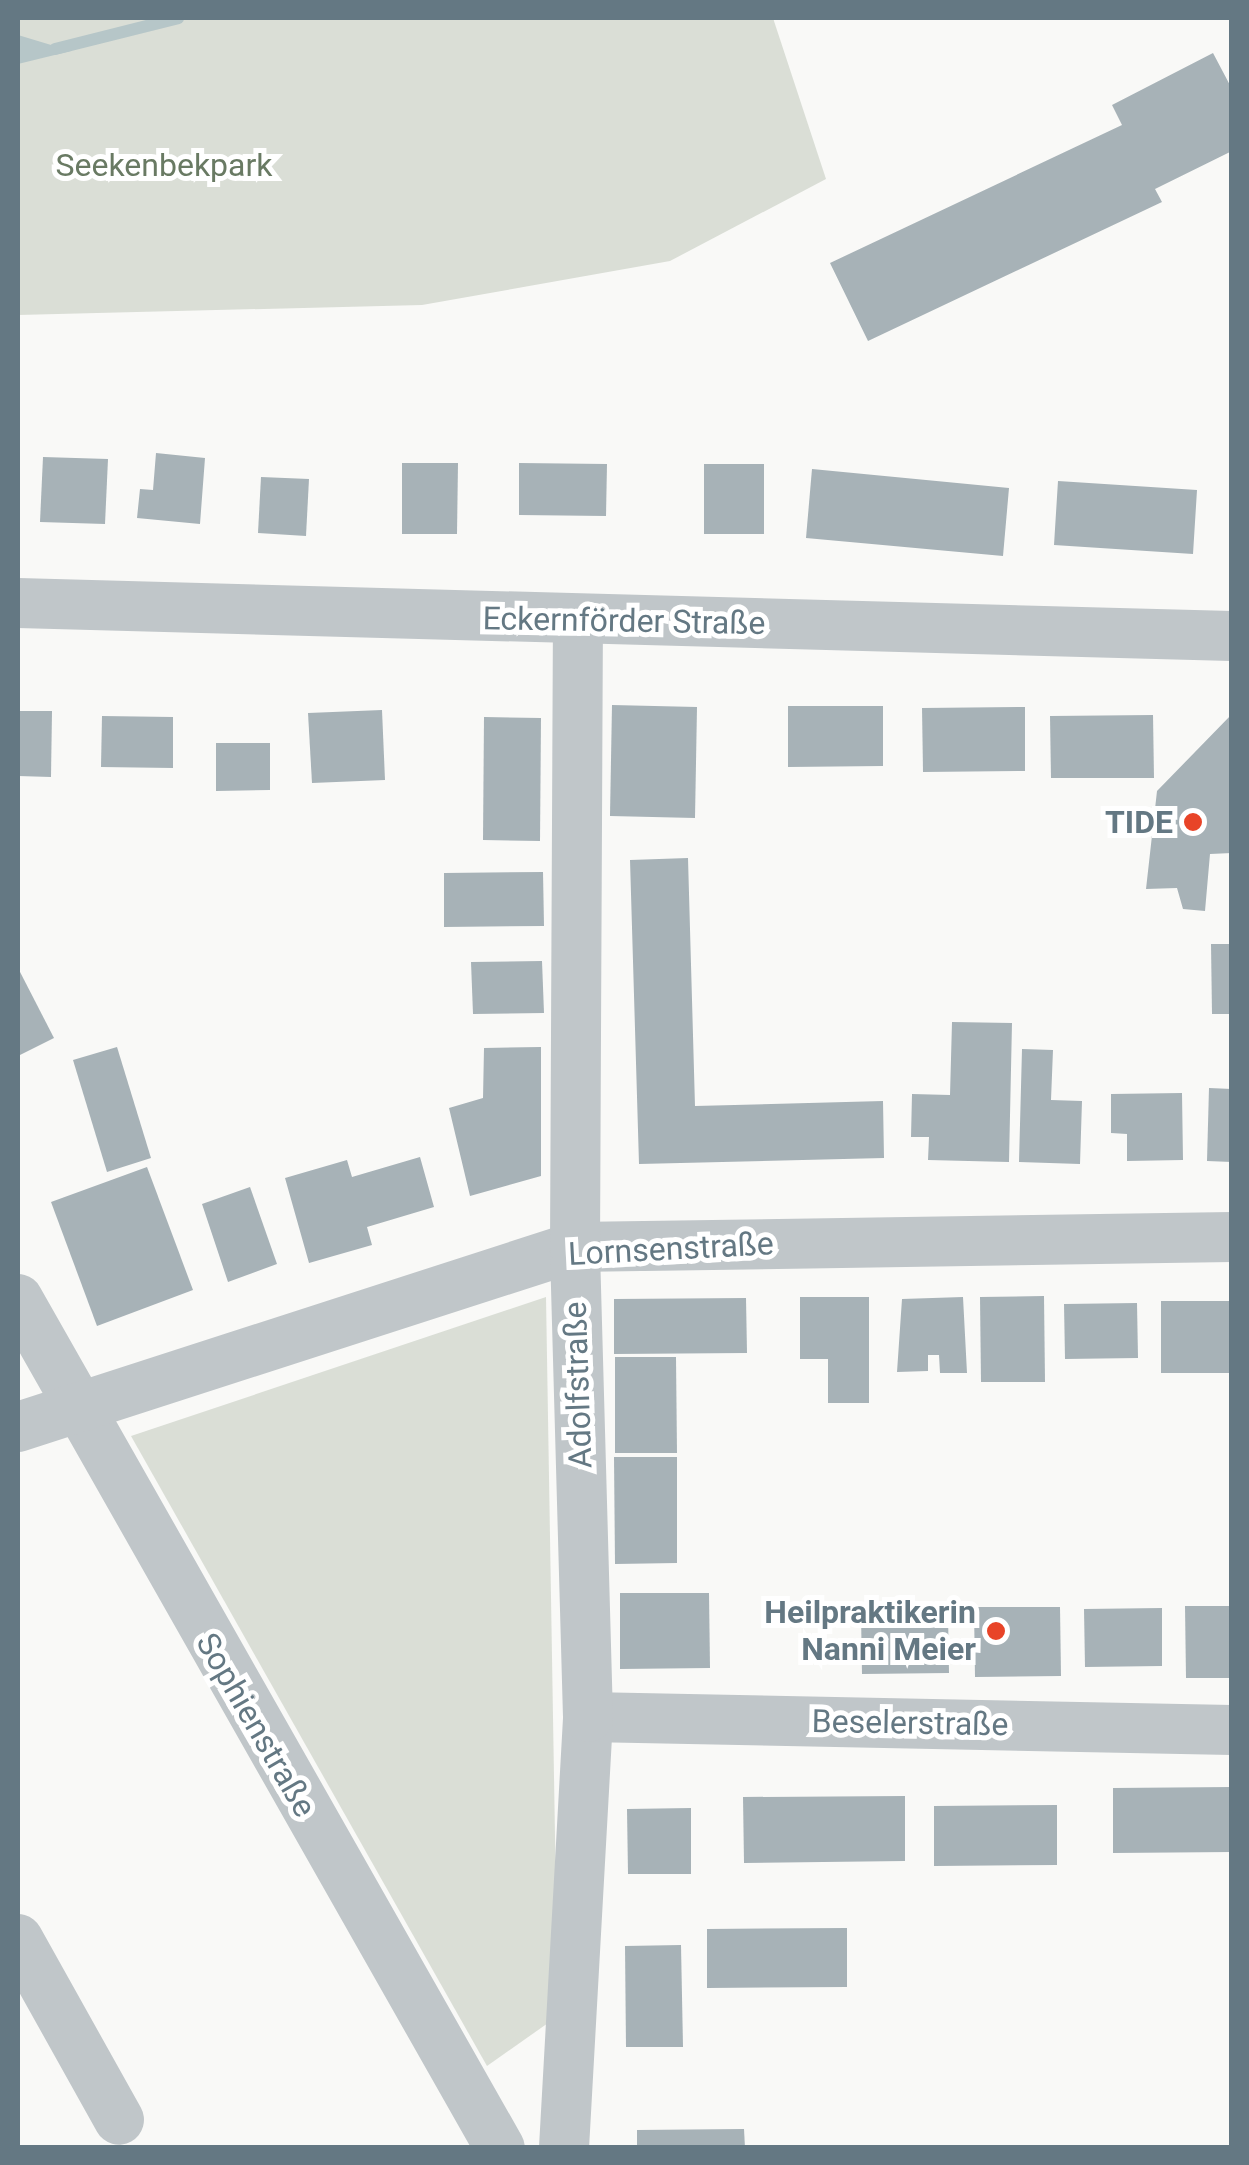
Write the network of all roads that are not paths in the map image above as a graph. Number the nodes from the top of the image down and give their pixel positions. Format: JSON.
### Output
{"nodes":[{"id":1,"x":18,"y":603,"type":"edge"},
{"id":2,"x":578,"y":621,"type":"junction"},
{"id":3,"x":1232,"y":636,"type":"edge"},
{"id":4,"x":1232,"y":1237,"type":"edge"},
{"id":5,"x":574,"y":1247,"type":"junction"},
{"id":6,"x":18,"y":1299,"type":"edge"},
{"id":7,"x":76,"y":1412,"type":"junction"},
{"id":8,"x":18,"y":1428,"type":"edge"},
{"id":9,"x":588,"y":1717,"type":"junction"},
{"id":10,"x":1232,"y":1730,"type":"edge"},
{"id":11,"x":18,"y":1938,"type":"edge"},
{"id":12,"x":119,"y":2120,"type":"dead end"},
{"id":13,"x":500,"y":2148,"type":"edge"},
{"id":14,"x":564,"y":2148,"type":"edge"}],
"edges":[{"from":1,"to":2,"type":"street","name":"Eckernförder Straße"},
{"from":2,"to":3,"type":"street","name":"Eckernförder Straße"},
{"from":2,"to":5,"type":"street","name":"Adolfstraße"},
{"from":4,"to":5,"type":"street","name":"Lornsenstraße"},
{"from":5,"to":7,"type":"street","name":"Lornsenstraße"},
{"from":5,"to":9,"type":"street","name":"Adolfstraße"},
{"from":6,"to":7,"type":"street","name":"Sophienstraße"},
{"from":7,"to":8,"type":"street","name":"Lornsenstraße"},
{"from":7,"to":13,"type":"street","name":"Sophienstraße"},
{"from":9,"to":10,"type":"street","name":"Beselerstraße"},
{"from":9,"to":14,"type":"street","name":"Adolfstraße"},
{"from":11,"to":12,"type":"street"}]}
